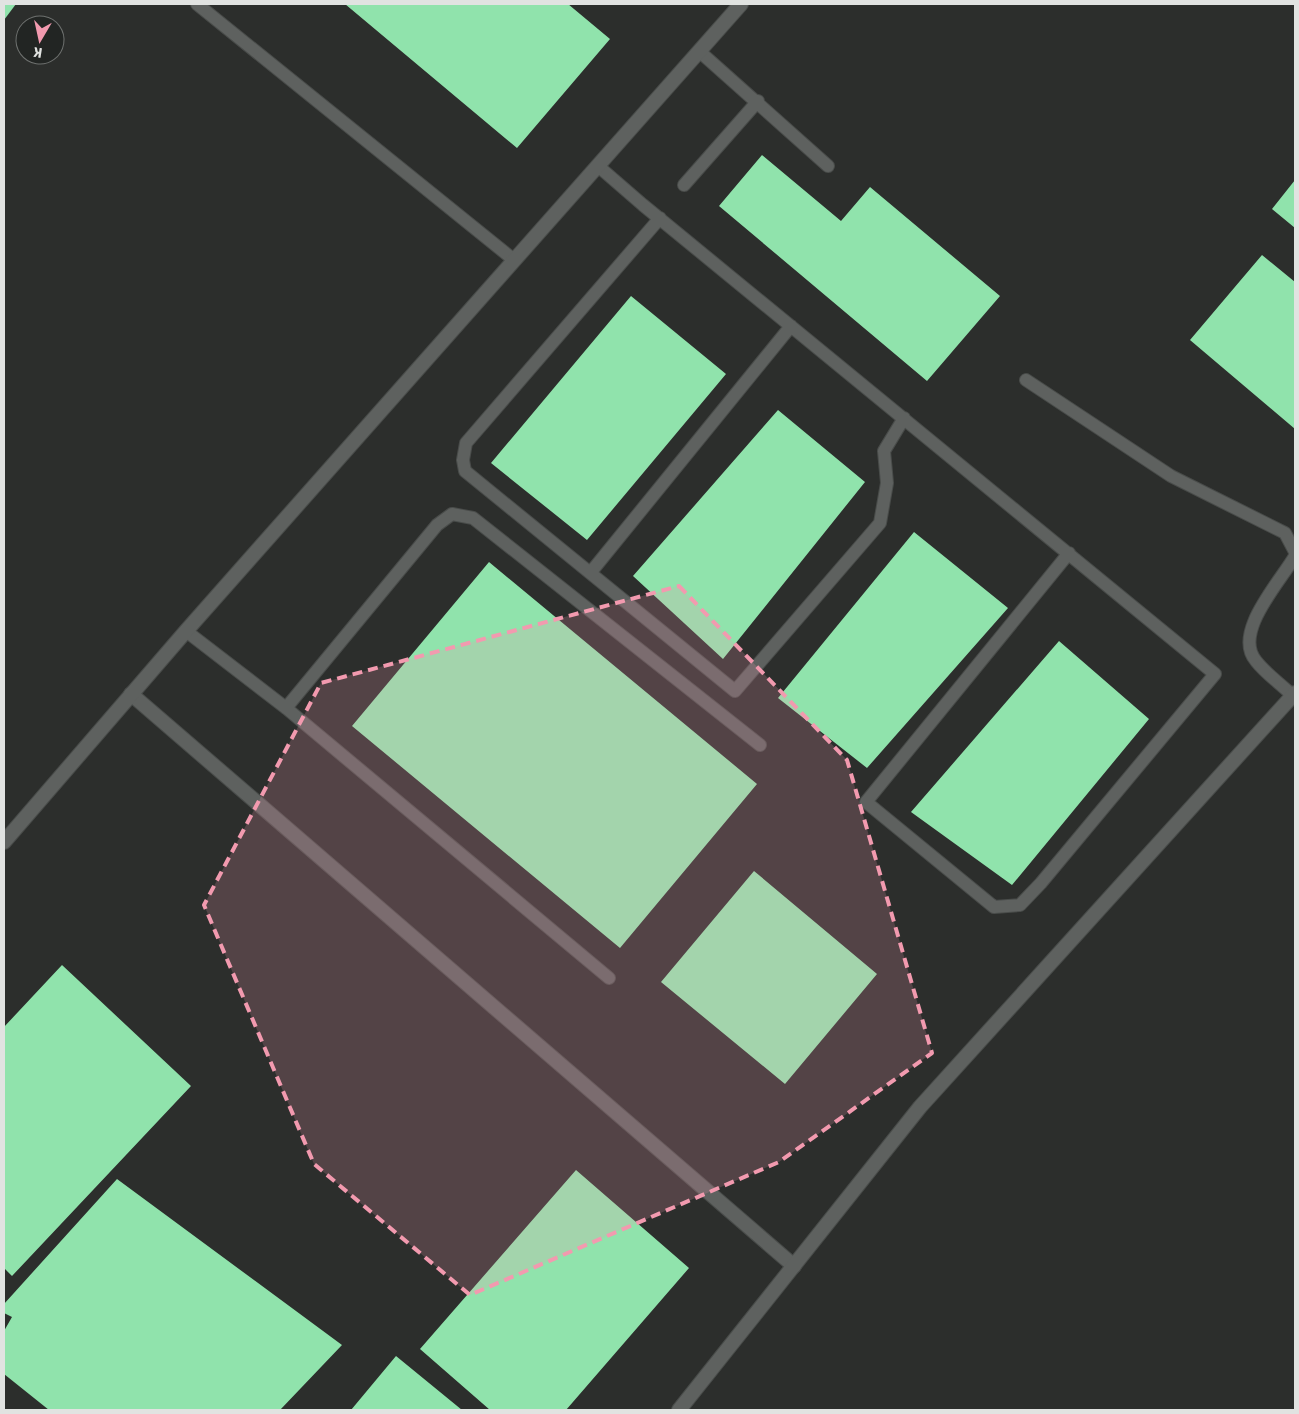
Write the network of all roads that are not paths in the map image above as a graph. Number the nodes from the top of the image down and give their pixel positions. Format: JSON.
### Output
{"nodes":[{"id":1,"x":197,"y":4,"type":"edge"},
{"id":2,"x":740,"y":4,"type":"edge"},
{"id":3,"x":699,"y":51,"type":"junction"},
{"id":4,"x":758,"y":101,"type":"junction"},
{"id":5,"x":598,"y":166,"type":"junction"},
{"id":6,"x":828,"y":166,"type":"dead end"},
{"id":7,"x":684,"y":185,"type":"dead end"},
{"id":8,"x":660,"y":218,"type":"junction"},
{"id":9,"x":514,"y":260,"type":"junction"},
{"id":10,"x":791,"y":326,"type":"junction"},
{"id":11,"x":1026,"y":380,"type":"dead end"},
{"id":12,"x":904,"y":418,"type":"junction"},
{"id":13,"x":1295,"y":552,"type":"edge"},
{"id":14,"x":1069,"y":553,"type":"junction"},
{"id":15,"x":1295,"y":556,"type":"edge"},
{"id":16,"x":591,"y":572,"type":"junction"},
{"id":17,"x":186,"y":631,"type":"junction"},
{"id":18,"x":131,"y":694,"type":"junction"},
{"id":19,"x":1294,"y":694,"type":"edge"},
{"id":20,"x":286,"y":708,"type":"junction"},
{"id":21,"x":760,"y":745,"type":"dead end"},
{"id":22,"x":4,"y":842,"type":"edge"},
{"id":23,"x":609,"y":978,"type":"dead end"},
{"id":24,"x":794,"y":1266,"type":"junction"},
{"id":25,"x":679,"y":1410,"type":"edge"}],
"edges":[{"from":1,"to":9,"type":"lane"},
{"from":2,"to":3,"type":"street"},
{"from":3,"to":4,"type":"lane"},
{"from":3,"to":5,"type":"street"},
{"from":4,"to":6,"type":"lane"},
{"from":4,"to":7,"type":"lane"},
{"from":5,"to":8,"type":"lane"},
{"from":5,"to":9,"type":"street"},
{"from":8,"to":10,"type":"lane"},
{"from":8,"to":16,"type":"lane"},
{"from":9,"to":17,"type":"street"},
{"from":10,"to":12,"type":"lane"},
{"from":10,"to":16,"type":"lane"},
{"from":11,"to":13,"type":"lane"},
{"from":12,"to":14,"type":"lane"},
{"from":12,"to":16,"type":"lane"},
{"from":14,"to":14,"type":"lane"},
{"from":15,"to":19,"type":"lane"},
{"from":17,"to":18,"type":"street"},
{"from":17,"to":20,"type":"lane"},
{"from":18,"to":22,"type":"street"},
{"from":18,"to":24,"type":"street"},
{"from":19,"to":24,"type":"street"},
{"from":20,"to":21,"type":"lane"},
{"from":20,"to":23,"type":"lane"},
{"from":24,"to":25,"type":"street"}]}
